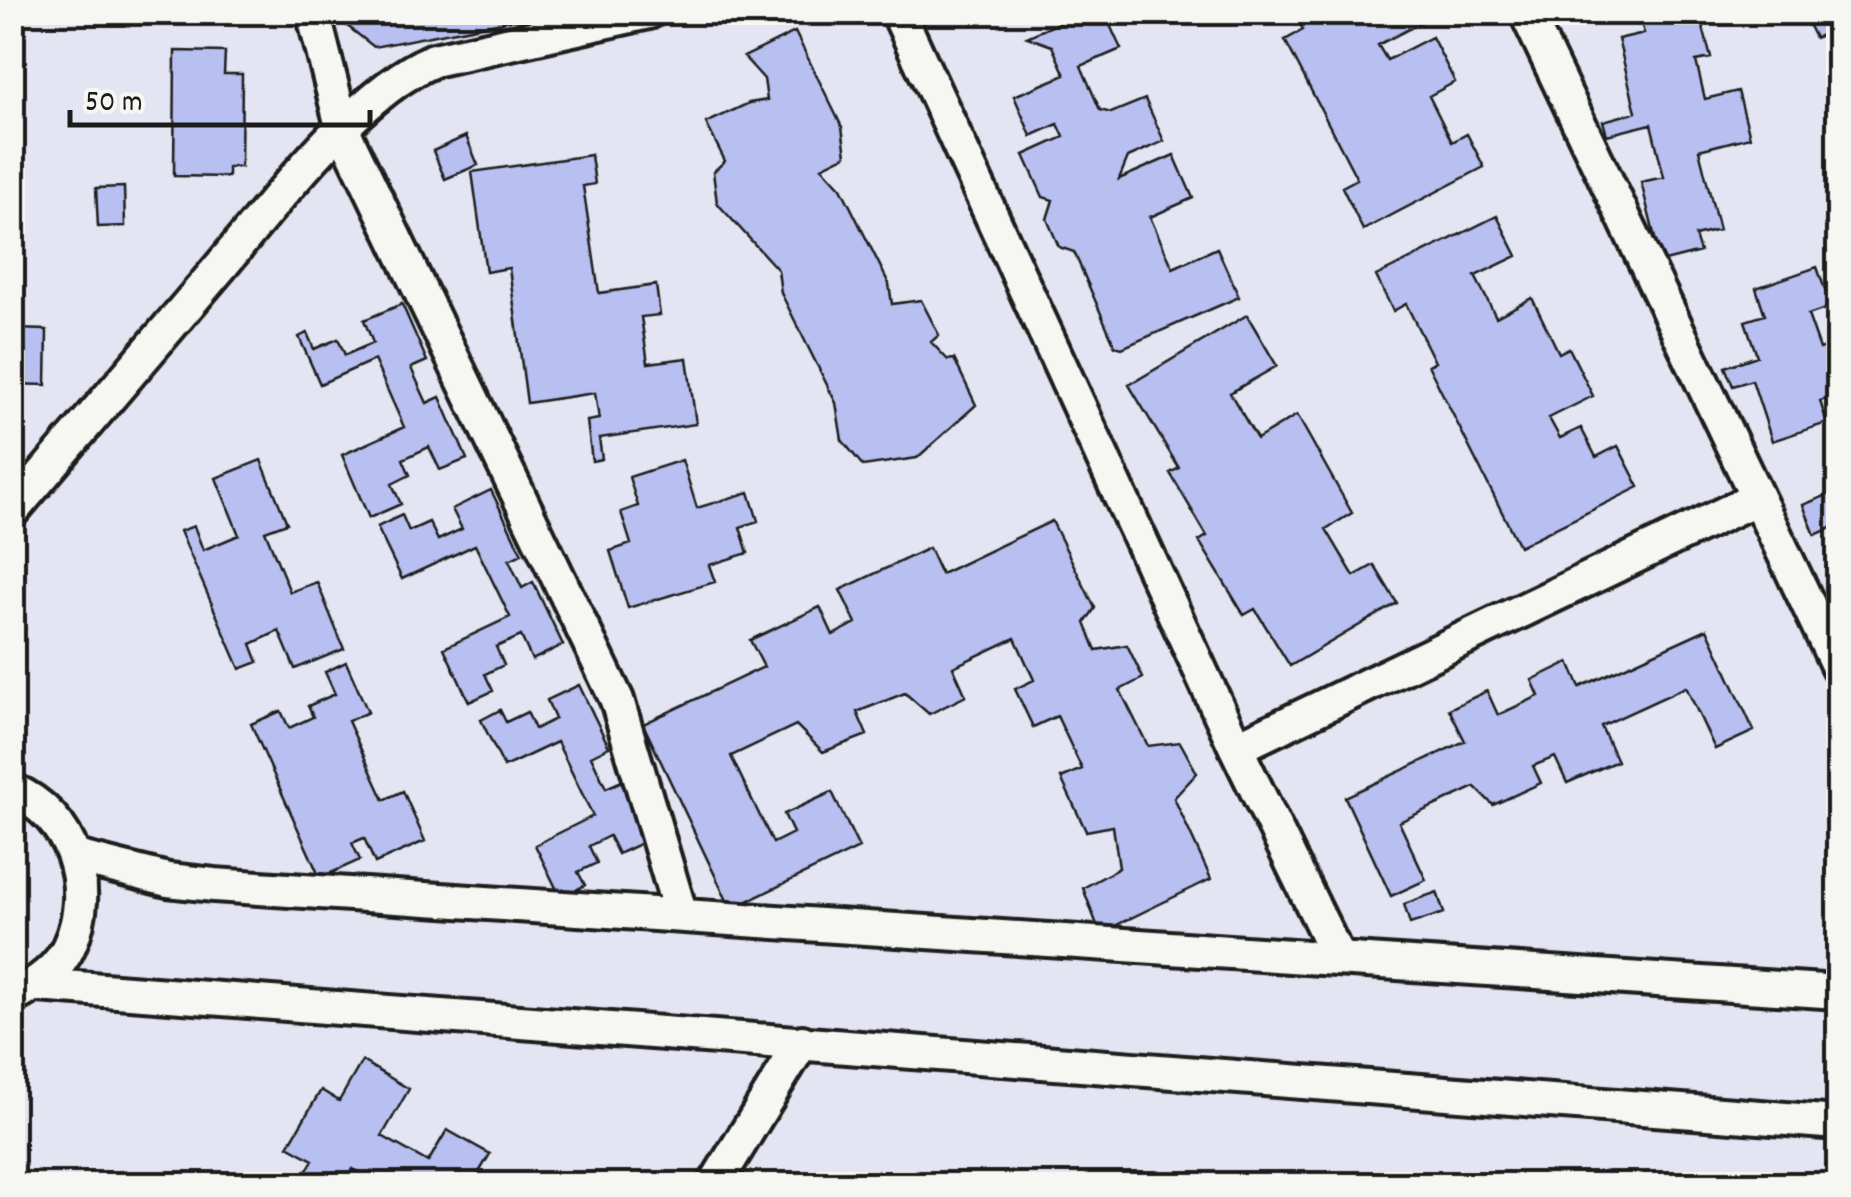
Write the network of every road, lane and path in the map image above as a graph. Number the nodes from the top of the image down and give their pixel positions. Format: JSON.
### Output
{"nodes":[{"id":1,"x":313,"y":12,"type":"edge"},
{"id":2,"x":649,"y":12,"type":"edge"},
{"id":3,"x":898,"y":12,"type":"edge"},
{"id":4,"x":1526,"y":12,"type":"edge"},
{"id":5,"x":343,"y":130,"type":"junction"},
{"id":6,"x":1757,"y":498,"type":"junction"},
{"id":7,"x":12,"y":511,"type":"edge"},
{"id":8,"x":1838,"y":667,"type":"edge"},
{"id":9,"x":1236,"y":748,"type":"junction"},
{"id":10,"x":12,"y":790,"type":"edge"},
{"id":11,"x":76,"y":858,"type":"junction"},
{"id":12,"x":680,"y":915,"type":"junction"},
{"id":13,"x":1339,"y":958,"type":"junction"},
{"id":14,"x":25,"y":991,"type":"edge"},
{"id":15,"x":1838,"y":992,"type":"edge"},
{"id":16,"x":802,"y":1042,"type":"junction"},
{"id":17,"x":1838,"y":1123,"type":"edge"},
{"id":18,"x":715,"y":1184,"type":"edge"}],
"edges":[{"from":1,"to":5,"type":"street"},
{"from":2,"to":5,"type":"street"},
{"from":3,"to":9,"type":"street"},
{"from":4,"to":6,"type":"street"},
{"from":5,"to":7,"type":"street"},
{"from":5,"to":12,"type":"street"},
{"from":6,"to":8,"type":"street"},
{"from":6,"to":9,"type":"street"},
{"from":9,"to":13,"type":"street"},
{"from":10,"to":11,"type":"street"},
{"from":11,"to":12,"type":"street"},
{"from":11,"to":14,"type":"street"},
{"from":12,"to":13,"type":"street"},
{"from":13,"to":15,"type":"street"},
{"from":14,"to":16,"type":"street"},
{"from":16,"to":17,"type":"street"},
{"from":16,"to":18,"type":"street"}]}
